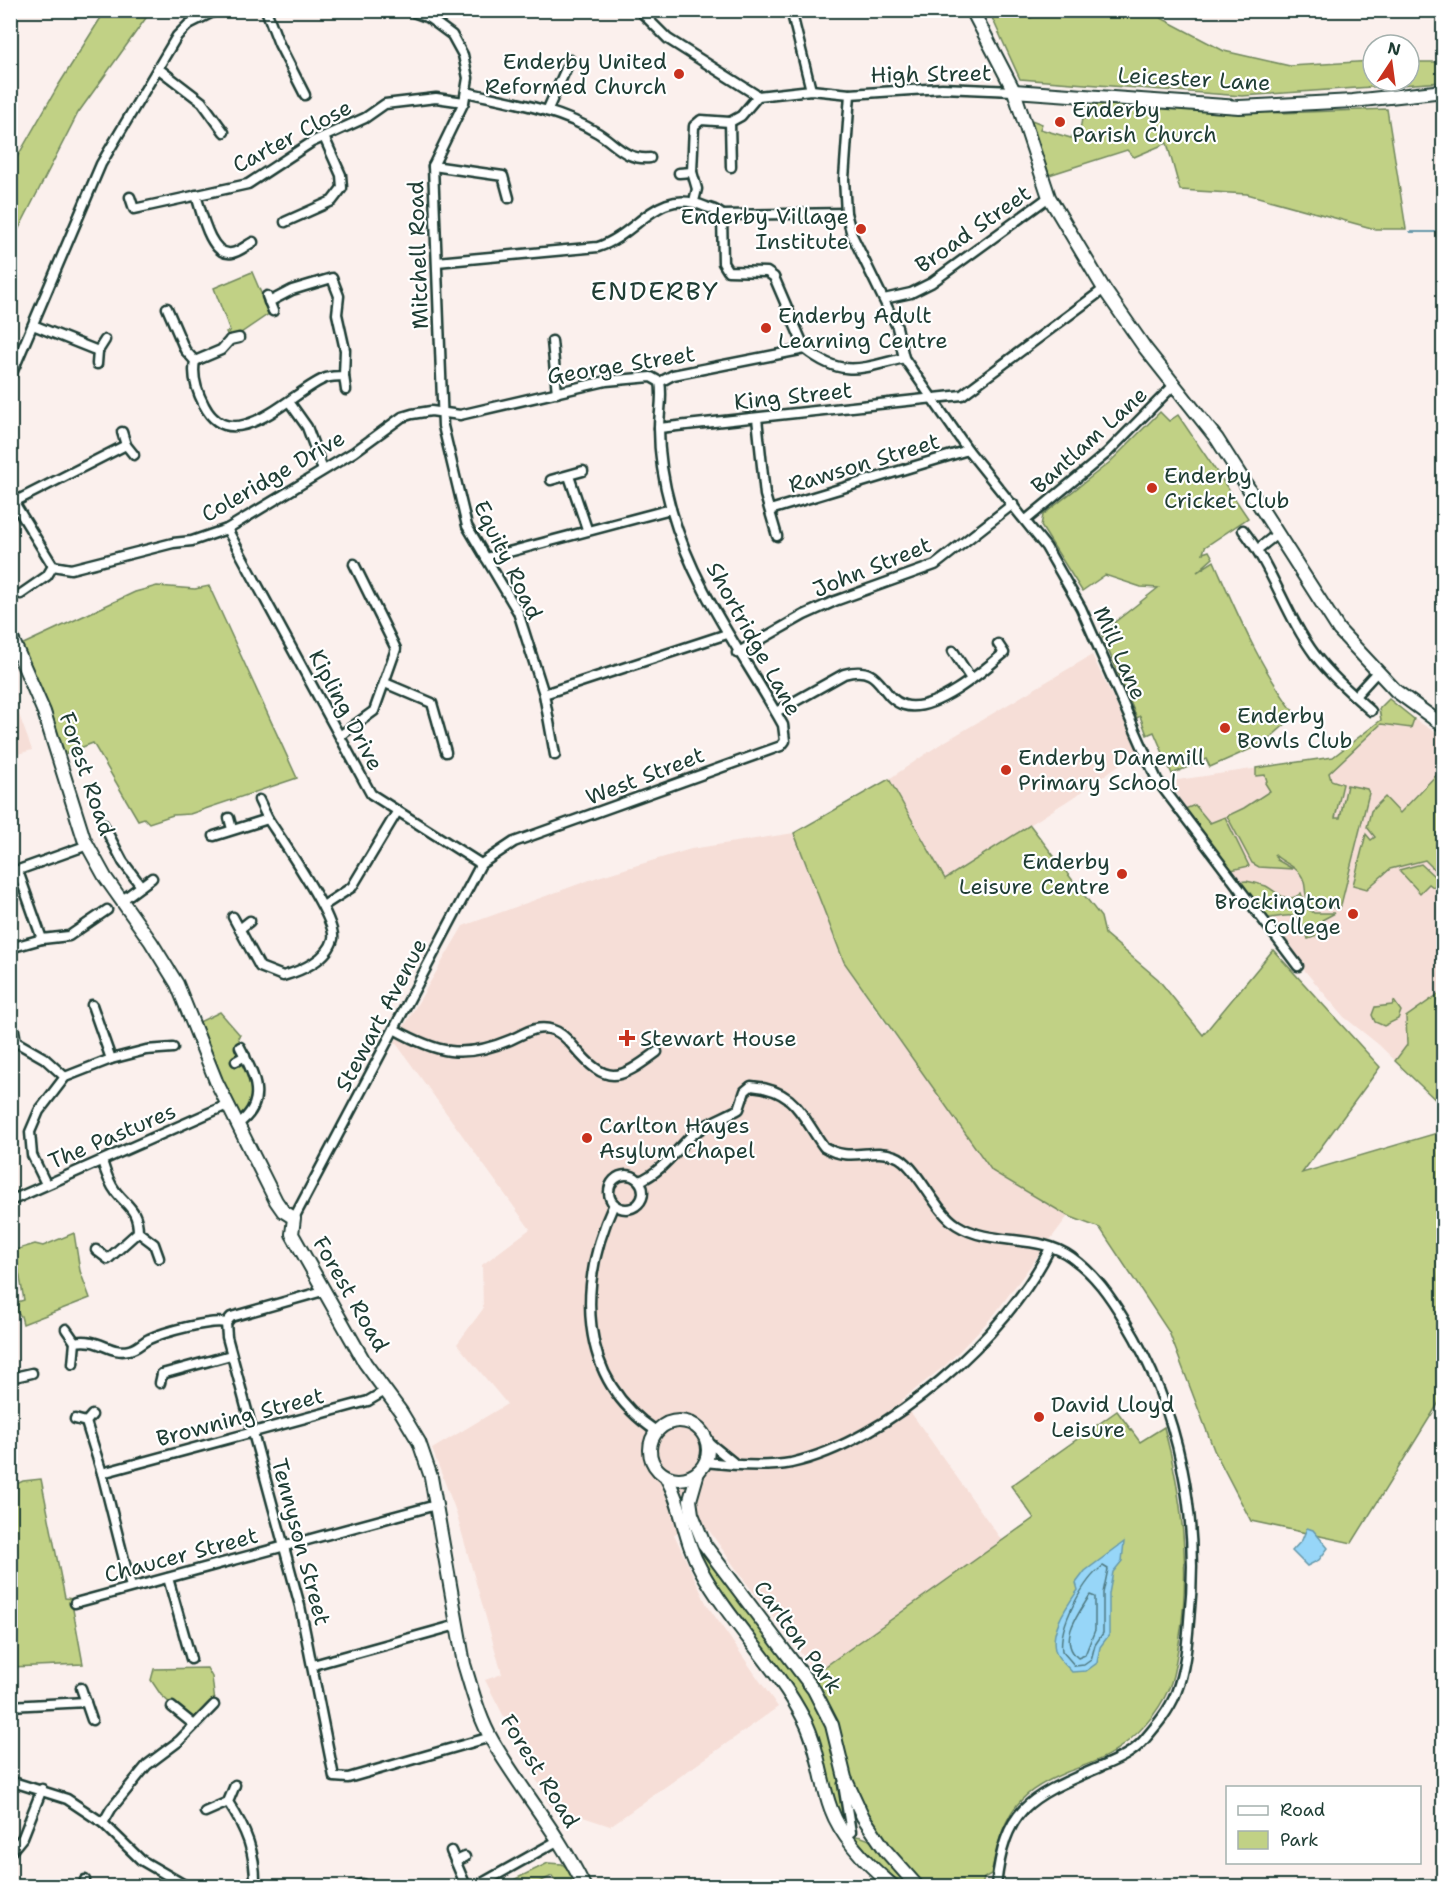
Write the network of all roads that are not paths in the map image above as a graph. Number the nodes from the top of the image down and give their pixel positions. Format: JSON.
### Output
{"nodes":[{"id":1,"x":217,"y":10,"type":"edge"},
{"id":2,"x":266,"y":10,"type":"edge"},
{"id":3,"x":408,"y":10,"type":"edge"},
{"id":4,"x":639,"y":10,"type":"edge"},
{"id":5,"x":791,"y":10,"type":"edge"},
{"id":6,"x":972,"y":10,"type":"edge"},
{"id":7,"x":570,"y":60,"type":"dead end"},
{"id":8,"x":159,"y":69,"type":"junction"},
{"id":9,"x":811,"y":90,"type":"junction"},
{"id":10,"x":1014,"y":91,"type":"junction"},
{"id":11,"x":466,"y":92,"type":"junction"},
{"id":12,"x":1443,"y":92,"type":"edge"},
{"id":13,"x":300,"y":93,"type":"dead end"},
{"id":14,"x":850,"y":94,"type":"junction"},
{"id":15,"x":759,"y":96,"type":"junction"},
{"id":16,"x":464,"y":102,"type":"junction"},
{"id":17,"x":548,"y":111,"type":"junction"},
{"id":18,"x":730,"y":122,"type":"junction"},
{"id":19,"x":224,"y":132,"type":"dead end"},
{"id":20,"x":324,"y":137,"type":"junction"},
{"id":21,"x":650,"y":158,"type":"dead end"},
{"id":22,"x":433,"y":166,"type":"junction"},
{"id":23,"x":508,"y":167,"type":"dead end"},
{"id":24,"x":730,"y":167,"type":"dead end"},
{"id":25,"x":692,"y":172,"type":"junction"},
{"id":26,"x":679,"y":173,"type":"dead end"},
{"id":27,"x":503,"y":176,"type":"junction"},
{"id":28,"x":196,"y":195,"type":"junction"},
{"id":29,"x":130,"y":197,"type":"dead end"},
{"id":30,"x":1049,"y":197,"type":"junction"},
{"id":31,"x":509,"y":198,"type":"dead end"},
{"id":32,"x":694,"y":201,"type":"junction"},
{"id":33,"x":846,"y":213,"type":"junction"},
{"id":34,"x":723,"y":218,"type":"junction"},
{"id":35,"x":285,"y":222,"type":"dead end"},
{"id":36,"x":253,"y":242,"type":"dead end"},
{"id":37,"x":437,"y":262,"type":"junction"},
{"id":38,"x":1104,"y":289,"type":"junction"},
{"id":39,"x":884,"y":299,"type":"junction"},
{"id":40,"x":167,"y":308,"type":"dead end"},
{"id":41,"x":273,"y":311,"type":"dead end"},
{"id":42,"x":33,"y":325,"type":"junction"},
{"id":43,"x":231,"y":337,"type":"dead end"},
{"id":44,"x":105,"y":340,"type":"dead end"},
{"id":45,"x":552,"y":341,"type":"dead end"},
{"id":46,"x":805,"y":349,"type":"junction"},
{"id":47,"x":98,"y":351,"type":"junction"},
{"id":48,"x":904,"y":358,"type":"junction"},
{"id":49,"x":195,"y":361,"type":"junction"},
{"id":50,"x":97,"y":364,"type":"dead end"},
{"id":51,"x":344,"y":376,"type":"junction"},
{"id":52,"x":10,"y":378,"type":"edge"},
{"id":53,"x":660,"y":382,"type":"junction"},
{"id":54,"x":1174,"y":385,"type":"junction"},
{"id":55,"x":346,"y":390,"type":"dead end"},
{"id":56,"x":557,"y":393,"type":"junction"},
{"id":57,"x":932,"y":398,"type":"junction"},
{"id":58,"x":290,"y":403,"type":"junction"},
{"id":59,"x":443,"y":414,"type":"junction"},
{"id":60,"x":757,"y":418,"type":"junction"},
{"id":61,"x":658,"y":428,"type":"junction"},
{"id":62,"x":122,"y":432,"type":"dead end"},
{"id":63,"x":126,"y":445,"type":"junction"},
{"id":64,"x":968,"y":450,"type":"junction"},
{"id":65,"x":134,"y":455,"type":"dead end"},
{"id":66,"x":323,"y":470,"type":"junction"},
{"id":67,"x":584,"y":471,"type":"dead end"},
{"id":68,"x":569,"y":476,"type":"junction"},
{"id":69,"x":551,"y":480,"type":"dead end"},
{"id":70,"x":12,"y":499,"type":"edge"},
{"id":71,"x":1013,"y":504,"type":"junction"},
{"id":72,"x":671,"y":509,"type":"junction"},
{"id":73,"x":770,"y":510,"type":"junction"},
{"id":74,"x":1026,"y":520,"type":"junction"},
{"id":75,"x":227,"y":529,"type":"junction"},
{"id":76,"x":586,"y":529,"type":"junction"},
{"id":77,"x":1243,"y":530,"type":"dead end"},
{"id":78,"x":1277,"y":534,"type":"junction"},
{"id":79,"x":777,"y":536,"type":"dead end"},
{"id":80,"x":1258,"y":549,"type":"junction"},
{"id":81,"x":486,"y":558,"type":"junction"},
{"id":82,"x":354,"y":564,"type":"dead end"},
{"id":83,"x":53,"y":566,"type":"junction"},
{"id":84,"x":21,"y":594,"type":"dead end"},
{"id":85,"x":10,"y":634,"type":"edge"},
{"id":86,"x":727,"y":634,"type":"junction"},
{"id":87,"x":998,"y":644,"type":"dead end"},
{"id":88,"x":953,"y":651,"type":"dead end"},
{"id":89,"x":738,"y":653,"type":"junction"},
{"id":90,"x":1377,"y":672,"type":"junction"},
{"id":91,"x":971,"y":679,"type":"junction"},
{"id":92,"x":385,"y":683,"type":"junction"},
{"id":93,"x":544,"y":694,"type":"junction"},
{"id":94,"x":1354,"y":696,"type":"junction"},
{"id":95,"x":1371,"y":711,"type":"dead end"},
{"id":96,"x":776,"y":712,"type":"junction"},
{"id":97,"x":1443,"y":726,"type":"edge"},
{"id":98,"x":341,"y":735,"type":"junction"},
{"id":99,"x":786,"y":738,"type":"joint"},
{"id":100,"x":446,"y":752,"type":"dead end"},
{"id":101,"x":555,"y":755,"type":"dead end"},
{"id":102,"x":259,"y":800,"type":"dead end"},
{"id":103,"x":10,"y":803,"type":"edge"},
{"id":104,"x":10,"y":810,"type":"edge"},
{"id":105,"x":397,"y":812,"type":"junction"},
{"id":106,"x":229,"y":818,"type":"dead end"},
{"id":107,"x":268,"y":819,"type":"junction"},
{"id":108,"x":103,"y":824,"type":"dead end"},
{"id":109,"x":232,"y":829,"type":"junction"},
{"id":110,"x":214,"y":836,"type":"dead end"},
{"id":111,"x":514,"y":842,"type":"joint"},
{"id":112,"x":87,"y":845,"type":"junction"},
{"id":113,"x":481,"y":864,"type":"junction"},
{"id":114,"x":14,"y":872,"type":"edge"},
{"id":115,"x":152,"y":878,"type":"dead end"},
{"id":116,"x":141,"y":886,"type":"junction"},
{"id":117,"x":121,"y":901,"type":"junction"},
{"id":118,"x":323,"y":906,"type":"junction"},
{"id":119,"x":107,"y":910,"type":"dead end"},
{"id":120,"x":233,"y":917,"type":"dead end"},
{"id":121,"x":250,"y":921,"type":"dead end"},
{"id":122,"x":241,"y":928,"type":"junction"},
{"id":123,"x":42,"y":939,"type":"junction"},
{"id":124,"x":10,"y":948,"type":"edge"},
{"id":125,"x":1298,"y":966,"type":"dead end"},
{"id":126,"x":92,"y":1005,"type":"dead end"},
{"id":127,"x":394,"y":1029,"type":"junction"},
{"id":128,"x":14,"y":1030,"type":"dead end"},
{"id":129,"x":13,"y":1043,"type":"edge"},
{"id":130,"x":240,"y":1047,"type":"dead end"},
{"id":131,"x":173,"y":1048,"type":"dead end"},
{"id":132,"x":657,"y":1052,"type":"dead end"},
{"id":133,"x":245,"y":1056,"type":"junction"},
{"id":134,"x":111,"y":1059,"type":"junction"},
{"id":135,"x":236,"y":1061,"type":"dead end"},
{"id":136,"x":65,"y":1077,"type":"junction"},
{"id":137,"x":227,"y":1105,"type":"junction"},
{"id":138,"x":238,"y":1124,"type":"junction"},
{"id":139,"x":102,"y":1161,"type":"junction"},
{"id":140,"x":640,"y":1181,"type":"junction"},
{"id":141,"x":46,"y":1184,"type":"junction"},
{"id":142,"x":10,"y":1201,"type":"edge"},
{"id":143,"x":614,"y":1204,"type":"junction"},
{"id":144,"x":294,"y":1218,"type":"junction"},
{"id":145,"x":138,"y":1232,"type":"junction"},
{"id":146,"x":1050,"y":1248,"type":"junction"},
{"id":147,"x":96,"y":1250,"type":"dead end"},
{"id":148,"x":159,"y":1258,"type":"dead end"},
{"id":149,"x":323,"y":1291,"type":"junction"},
{"id":150,"x":226,"y":1323,"type":"junction"},
{"id":151,"x":66,"y":1329,"type":"dead end"},
{"id":152,"x":75,"y":1342,"type":"junction"},
{"id":153,"x":231,"y":1355,"type":"junction"},
{"id":154,"x":73,"y":1364,"type":"dead end"},
{"id":155,"x":32,"y":1373,"type":"dead end"},
{"id":156,"x":10,"y":1378,"type":"edge"},
{"id":157,"x":160,"y":1383,"type":"dead end"},
{"id":158,"x":385,"y":1391,"type":"junction"},
{"id":159,"x":92,"y":1415,"type":"dead end"},
{"id":160,"x":75,"y":1419,"type":"dead end"},
{"id":161,"x":86,"y":1422,"type":"junction"},
{"id":162,"x":656,"y":1431,"type":"junction"},
{"id":163,"x":254,"y":1433,"type":"junction"},
{"id":164,"x":707,"y":1441,"type":"junction"},
{"id":165,"x":734,"y":1462,"type":"junction"},
{"id":166,"x":701,"y":1467,"type":"junction"},
{"id":167,"x":102,"y":1473,"type":"junction"},
{"id":168,"x":666,"y":1477,"type":"junction"},
{"id":169,"x":436,"y":1505,"type":"junction"},
{"id":170,"x":284,"y":1546,"type":"junction"},
{"id":171,"x":168,"y":1578,"type":"junction"},
{"id":172,"x":131,"y":1587,"type":"junction"},
{"id":173,"x":75,"y":1603,"type":"dead end"},
{"id":174,"x":457,"y":1625,"type":"junction"},
{"id":175,"x":191,"y":1659,"type":"dead end"},
{"id":176,"x":313,"y":1665,"type":"junction"},
{"id":177,"x":81,"y":1688,"type":"dead end"},
{"id":178,"x":86,"y":1702,"type":"junction"},
{"id":179,"x":214,"y":1705,"type":"dead end"},
{"id":180,"x":10,"y":1706,"type":"edge"},
{"id":181,"x":172,"y":1707,"type":"dead end"},
{"id":182,"x":92,"y":1720,"type":"dead end"},
{"id":183,"x":193,"y":1724,"type":"junction"},
{"id":184,"x":490,"y":1737,"type":"junction"},
{"id":185,"x":841,"y":1763,"type":"junction"},
{"id":186,"x":10,"y":1781,"type":"edge"},
{"id":187,"x":235,"y":1785,"type":"dead end"},
{"id":188,"x":42,"y":1790,"type":"junction"},
{"id":189,"x":228,"y":1802,"type":"junction"},
{"id":190,"x":205,"y":1812,"type":"dead end"},
{"id":191,"x":102,"y":1824,"type":"junction"},
{"id":192,"x":851,"y":1832,"type":"dead end"},
{"id":193,"x":559,"y":1840,"type":"junction"},
{"id":194,"x":451,"y":1851,"type":"dead end"},
{"id":195,"x":10,"y":1853,"type":"edge"},
{"id":196,"x":465,"y":1857,"type":"dead end"},
{"id":197,"x":456,"y":1861,"type":"junction"},
{"id":198,"x":185,"y":1886,"type":"edge"},
{"id":199,"x":255,"y":1887,"type":"edge"},
{"id":200,"x":466,"y":1887,"type":"edge"},
{"id":201,"x":477,"y":1887,"type":"edge"},
{"id":202,"x":584,"y":1887,"type":"edge"},
{"id":203,"x":893,"y":1887,"type":"edge"},
{"id":204,"x":917,"y":1887,"type":"edge"},
{"id":205,"x":996,"y":1887,"type":"edge"}],
"edges":[{"from":1,"to":8,"type":"street"},
{"from":2,"to":13,"type":"street"},
{"from":3,"to":11,"type":"street","name":"Mitchell Road"},
{"from":4,"to":15,"type":"street"},
{"from":5,"to":9,"type":"street"},
{"from":6,"to":10,"type":"street"},
{"from":7,"to":17,"type":"street"},
{"from":8,"to":19,"type":"street"},
{"from":8,"to":42,"type":"street"},
{"from":9,"to":14,"type":"street","name":"High Street"},
{"from":9,"to":15,"type":"street","name":"High Street"},
{"from":10,"to":12,"type":"street","name":"Leicester Lane"},
{"from":10,"to":14,"type":"street","name":"High Street"},
{"from":10,"to":30,"type":"street"},
{"from":11,"to":16,"type":"street","name":"Mitchell Road"},
{"from":11,"to":17,"type":"street"},
{"from":14,"to":33,"type":"street"},
{"from":15,"to":18,"type":"street"},
{"from":16,"to":20,"type":"street","name":"Carter Close"},
{"from":16,"to":22,"type":"street","name":"Mitchell Road"},
{"from":17,"to":21,"type":"street"},
{"from":18,"to":24,"type":"street"},
{"from":18,"to":25,"type":"street"},
{"from":20,"to":28,"type":"street","name":"Carter Close"},
{"from":20,"to":35,"type":"street"},
{"from":22,"to":27,"type":"street"},
{"from":22,"to":37,"type":"street","name":"Mitchell Road"},
{"from":23,"to":27,"type":"street"},
{"from":25,"to":26,"type":"street"},
{"from":25,"to":32,"type":"street"},
{"from":27,"to":31,"type":"street"},
{"from":28,"to":29,"type":"street","name":"Carter Close"},
{"from":28,"to":36,"type":"street"},
{"from":30,"to":38,"type":"street"},
{"from":30,"to":39,"type":"street","name":"Broad Street"},
{"from":32,"to":34,"type":"street"},
{"from":32,"to":37,"type":"street"},
{"from":33,"to":34,"type":"street"},
{"from":33,"to":39,"type":"street"},
{"from":34,"to":46,"type":"street"},
{"from":37,"to":59,"type":"street","name":"Mitchell Road"},
{"from":38,"to":54,"type":"street"},
{"from":38,"to":57,"type":"street","name":"King Street"},
{"from":39,"to":48,"type":"street"},
{"from":40,"to":49,"type":"street"},
{"from":41,"to":51,"type":"street"},
{"from":42,"to":47,"type":"street"},
{"from":42,"to":52,"type":"street"},
{"from":43,"to":49,"type":"street"},
{"from":44,"to":47,"type":"street"},
{"from":45,"to":56,"type":"street"},
{"from":46,"to":48,"type":"street"},
{"from":46,"to":53,"type":"street","name":"George Street"},
{"from":47,"to":50,"type":"street"},
{"from":48,"to":57,"type":"street","name":"Mill Lane"},
{"from":49,"to":58,"type":"street"},
{"from":51,"to":55,"type":"street"},
{"from":51,"to":58,"type":"street"},
{"from":53,"to":56,"type":"street","name":"George Street"},
{"from":53,"to":61,"type":"street","name":"Shortridge Lane"},
{"from":54,"to":74,"type":"street","name":"Bantlam Lane"},
{"from":54,"to":78,"type":"street"},
{"from":56,"to":59,"type":"street","name":"George Street"},
{"from":57,"to":60,"type":"street","name":"King Street"},
{"from":57,"to":64,"type":"street","name":"Mill Lane"},
{"from":58,"to":66,"type":"street"},
{"from":59,"to":66,"type":"street","name":"Coleridge Drive"},
{"from":59,"to":81,"type":"street","name":"Equity Road"},
{"from":60,"to":61,"type":"street","name":"King Street"},
{"from":60,"to":73,"type":"street"},
{"from":61,"to":72,"type":"street","name":"Shortridge Lane"},
{"from":62,"to":63,"type":"street"},
{"from":63,"to":65,"type":"street"},
{"from":63,"to":70,"type":"street"},
{"from":64,"to":71,"type":"street","name":"Mill Lane"},
{"from":64,"to":73,"type":"street","name":"Rawson Street"},
{"from":66,"to":75,"type":"street","name":"Coleridge Drive"},
{"from":67,"to":68,"type":"street"},
{"from":68,"to":69,"type":"street"},
{"from":68,"to":76,"type":"street"},
{"from":70,"to":83,"type":"street"},
{"from":71,"to":74,"type":"street","name":"Mill Lane"},
{"from":71,"to":89,"type":"street","name":"John Street"},
{"from":72,"to":76,"type":"street"},
{"from":72,"to":86,"type":"street","name":"Shortridge Lane"},
{"from":73,"to":79,"type":"street"},
{"from":74,"to":125,"type":"street","name":"Mill Lane"},
{"from":75,"to":83,"type":"street","name":"Coleridge Drive"},
{"from":75,"to":98,"type":"street","name":"Kipling Drive"},
{"from":76,"to":81,"type":"street"},
{"from":77,"to":80,"type":"street"},
{"from":78,"to":80,"type":"street"},
{"from":78,"to":90,"type":"street"},
{"from":80,"to":94,"type":"street"},
{"from":81,"to":93,"type":"street","name":"Equity Road"},
{"from":82,"to":92,"type":"street"},
{"from":83,"to":84,"type":"street"},
{"from":85,"to":112,"type":"street","name":"Forest Road"},
{"from":86,"to":89,"type":"street","name":"Shortridge Lane"},
{"from":86,"to":93,"type":"street"},
{"from":87,"to":91,"type":"street"},
{"from":88,"to":91,"type":"street"},
{"from":89,"to":96,"type":"street","name":"Shortridge Lane"},
{"from":90,"to":94,"type":"street"},
{"from":90,"to":97,"type":"street"},
{"from":91,"to":96,"type":"street"},
{"from":92,"to":98,"type":"street"},
{"from":92,"to":100,"type":"street"},
{"from":93,"to":101,"type":"street","name":"Equity Road"},
{"from":94,"to":95,"type":"street"},
{"from":96,"to":99,"type":"street","name":"Shortridge Lane"},
{"from":98,"to":105,"type":"street","name":"Kipling Drive"},
{"from":99,"to":111,"type":"street","name":"West Street"},
{"from":102,"to":107,"type":"street"},
{"from":103,"to":104,"type":"street"},
{"from":105,"to":113,"type":"street","name":"Kipling Drive"},
{"from":105,"to":118,"type":"street"},
{"from":106,"to":109,"type":"street"},
{"from":107,"to":109,"type":"street"},
{"from":107,"to":118,"type":"street"},
{"from":108,"to":116,"type":"street"},
{"from":109,"to":110,"type":"street"},
{"from":111,"to":113,"type":"street","name":"Stewart Avenue"},
{"from":112,"to":114,"type":"street"},
{"from":112,"to":117,"type":"street","name":"Forest Road"},
{"from":113,"to":127,"type":"street","name":"Stewart Avenue"},
{"from":114,"to":123,"type":"street"},
{"from":115,"to":116,"type":"street"},
{"from":116,"to":117,"type":"street"},
{"from":117,"to":137,"type":"street","name":"Forest Road"},
{"from":118,"to":122,"type":"street"},
{"from":119,"to":123,"type":"street"},
{"from":120,"to":122,"type":"street"},
{"from":121,"to":122,"type":"street"},
{"from":123,"to":124,"type":"street"},
{"from":126,"to":134,"type":"street"},
{"from":127,"to":132,"type":"street"},
{"from":127,"to":144,"type":"street","name":"Stewart Avenue"},
{"from":128,"to":129,"type":"street"},
{"from":129,"to":136,"type":"street"},
{"from":130,"to":133,"type":"street"},
{"from":131,"to":134,"type":"street"},
{"from":133,"to":135,"type":"street"},
{"from":133,"to":138,"type":"street"},
{"from":134,"to":136,"type":"street"},
{"from":136,"to":141,"type":"street"},
{"from":137,"to":138,"type":"street","name":"Forest Road"},
{"from":137,"to":139,"type":"street","name":"The Pastures"},
{"from":138,"to":144,"type":"street","name":"Forest Road"},
{"from":139,"to":141,"type":"street","name":"The Pastures"},
{"from":139,"to":145,"type":"street"},
{"from":140,"to":143,"type":"street"},
{"from":140,"to":143,"type":"street"},
{"from":140,"to":146,"type":"street"},
{"from":141,"to":142,"type":"street","name":"The Pastures"},
{"from":143,"to":162,"type":"street"},
{"from":144,"to":149,"type":"street","name":"Forest Road"},
{"from":145,"to":147,"type":"street"},
{"from":145,"to":148,"type":"street"},
{"from":146,"to":165,"type":"street"},
{"from":146,"to":205,"type":"street"},
{"from":149,"to":150,"type":"street"},
{"from":149,"to":158,"type":"street","name":"Forest Road"},
{"from":150,"to":152,"type":"street"},
{"from":150,"to":153,"type":"street","name":"Tennyson Street"},
{"from":151,"to":152,"type":"street"},
{"from":152,"to":154,"type":"street"},
{"from":153,"to":157,"type":"street"},
{"from":153,"to":163,"type":"street","name":"Tennyson Street"},
{"from":155,"to":156,"type":"street"},
{"from":158,"to":163,"type":"street","name":"Browning Street"},
{"from":158,"to":169,"type":"street","name":"Forest Road"},
{"from":159,"to":161,"type":"street"},
{"from":160,"to":161,"type":"street"},
{"from":161,"to":167,"type":"street"},
{"from":162,"to":164,"type":"street"},
{"from":162,"to":168,"type":"street"},
{"from":163,"to":167,"type":"street","name":"Browning Street"},
{"from":163,"to":170,"type":"street","name":"Tennyson Street"},
{"from":164,"to":165,"type":"street"},
{"from":164,"to":166,"type":"street"},
{"from":165,"to":166,"type":"street"},
{"from":166,"to":168,"type":"street"},
{"from":166,"to":185,"type":"street","name":"Carlton Park"},
{"from":167,"to":172,"type":"street"},
{"from":168,"to":203,"type":"street","name":"Carlton Park"},
{"from":169,"to":170,"type":"street","name":"Chaucer Street"},
{"from":169,"to":174,"type":"street","name":"Forest Road"},
{"from":170,"to":171,"type":"street","name":"Chaucer Street"},
{"from":170,"to":176,"type":"street","name":"Tennyson Street"},
{"from":171,"to":172,"type":"street","name":"Chaucer Street"},
{"from":171,"to":175,"type":"street"},
{"from":172,"to":173,"type":"street","name":"Chaucer Street"},
{"from":174,"to":176,"type":"street"},
{"from":174,"to":184,"type":"street","name":"Forest Road"},
{"from":176,"to":184,"type":"street","name":"Tennyson Street"},
{"from":177,"to":178,"type":"street"},
{"from":178,"to":180,"type":"street"},
{"from":178,"to":182,"type":"street"},
{"from":179,"to":183,"type":"street"},
{"from":181,"to":183,"type":"street"},
{"from":183,"to":191,"type":"street"},
{"from":184,"to":193,"type":"street","name":"Forest Road"},
{"from":185,"to":192,"type":"street"},
{"from":185,"to":204,"type":"street","name":"Carlton Park"},
{"from":186,"to":188,"type":"street"},
{"from":187,"to":189,"type":"street"},
{"from":188,"to":191,"type":"street"},
{"from":188,"to":195,"type":"street"},
{"from":189,"to":190,"type":"street"},
{"from":189,"to":199,"type":"street"},
{"from":191,"to":198,"type":"street"},
{"from":193,"to":201,"type":"street"},
{"from":193,"to":202,"type":"street","name":"Forest Road"},
{"from":194,"to":197,"type":"street"},
{"from":196,"to":197,"type":"street"},
{"from":197,"to":200,"type":"street"}]}
